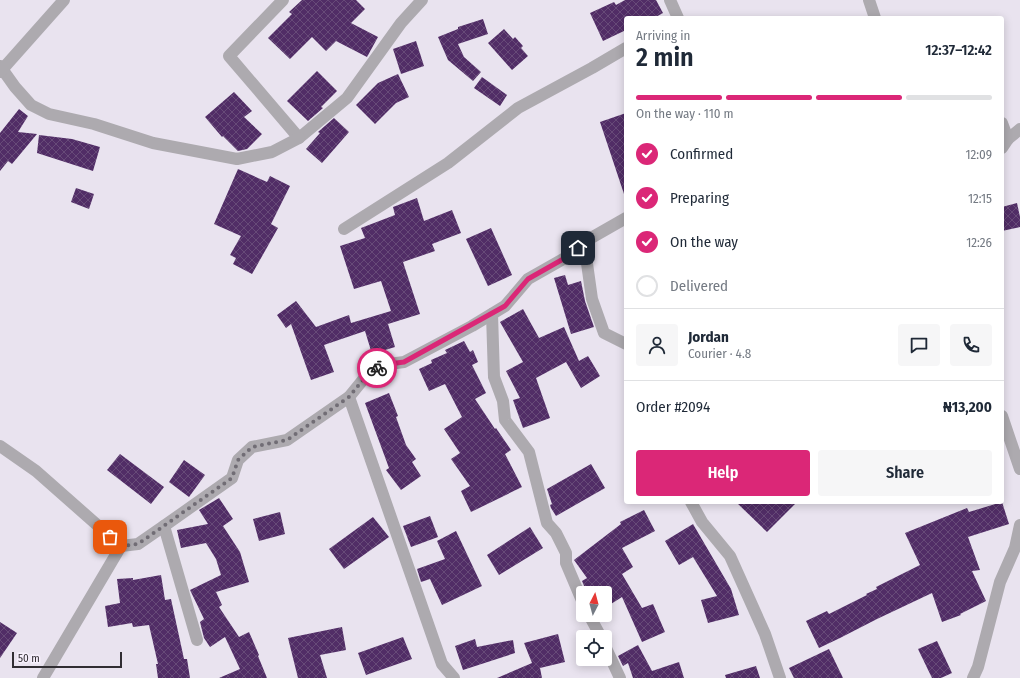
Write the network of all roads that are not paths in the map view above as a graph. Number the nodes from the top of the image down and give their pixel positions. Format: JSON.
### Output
{"nodes":[{"id":1,"x":64,"y":0,"type":"edge"},
{"id":2,"x":283,"y":0,"type":"edge"},
{"id":3,"x":422,"y":0,"type":"edge"},
{"id":4,"x":670,"y":0,"type":"edge"},
{"id":5,"x":869,"y":0,"type":"edge"},
{"id":6,"x":676,"y":16,"type":"edge"},
{"id":7,"x":874,"y":16,"type":"edge"},
{"id":8,"x":624,"y":49,"type":"edge"},
{"id":9,"x":1,"y":69,"type":"edge"},
{"id":10,"x":1020,"y":129,"type":"edge"},
{"id":11,"x":299,"y":138,"type":"junction"},
{"id":12,"x":1005,"y":143,"type":"edge"},
{"id":13,"x":624,"y":219,"type":"edge"},
{"id":14,"x":344,"y":229,"type":"dead end"},
{"id":15,"x":584,"y":242,"type":"junction"},
{"id":16,"x":492,"y":314,"type":"junction"},
{"id":17,"x":624,"y":343,"type":"edge"},
{"id":18,"x":349,"y":397,"type":"junction"},
{"id":19,"x":1004,"y":421,"type":"edge"},
{"id":20,"x":1008,"y":431,"type":"junction"},
{"id":21,"x":1020,"y":436,"type":"edge"},
{"id":22,"x":0,"y":446,"type":"edge"},
{"id":23,"x":1020,"y":469,"type":"edge"},
{"id":24,"x":692,"y":504,"type":"edge"},
{"id":25,"x":1020,"y":525,"type":"edge"},
{"id":26,"x":164,"y":526,"type":"junction"},
{"id":27,"x":121,"y":546,"type":"junction"},
{"id":28,"x":576,"y":587,"type":"edge"},
{"id":29,"x":197,"y":640,"type":"dead end"},
{"id":30,"x":612,"y":661,"type":"edge"},
{"id":31,"x":43,"y":678,"type":"edge"},
{"id":32,"x":454,"y":678,"type":"edge"},
{"id":33,"x":620,"y":678,"type":"edge"},
{"id":34,"x":780,"y":678,"type":"edge"},
{"id":35,"x":973,"y":678,"type":"edge"}],
"edges":[{"from":1,"to":9,"type":"street"},
{"from":2,"to":11,"type":"street"},
{"from":3,"to":11,"type":"street"},
{"from":4,"to":6,"type":"street"},
{"from":5,"to":7,"type":"street"},
{"from":8,"to":14,"type":"street"},
{"from":9,"to":11,"type":"street"},
{"from":10,"to":12,"type":"street"},
{"from":13,"to":15,"type":"street"},
{"from":15,"to":16,"type":"street"},
{"from":15,"to":17,"type":"street"},
{"from":16,"to":18,"type":"street"},
{"from":16,"to":28,"type":"street"},
{"from":18,"to":26,"type":"street"},
{"from":18,"to":32,"type":"street"},
{"from":19,"to":20,"type":"street"},
{"from":20,"to":21,"type":"street"},
{"from":20,"to":23,"type":"street"},
{"from":22,"to":27,"type":"street"},
{"from":24,"to":34,"type":"street"},
{"from":25,"to":35,"type":"street"},
{"from":26,"to":27,"type":"street"},
{"from":26,"to":29,"type":"street"},
{"from":27,"to":31,"type":"street"},
{"from":30,"to":33,"type":"street"}]}
